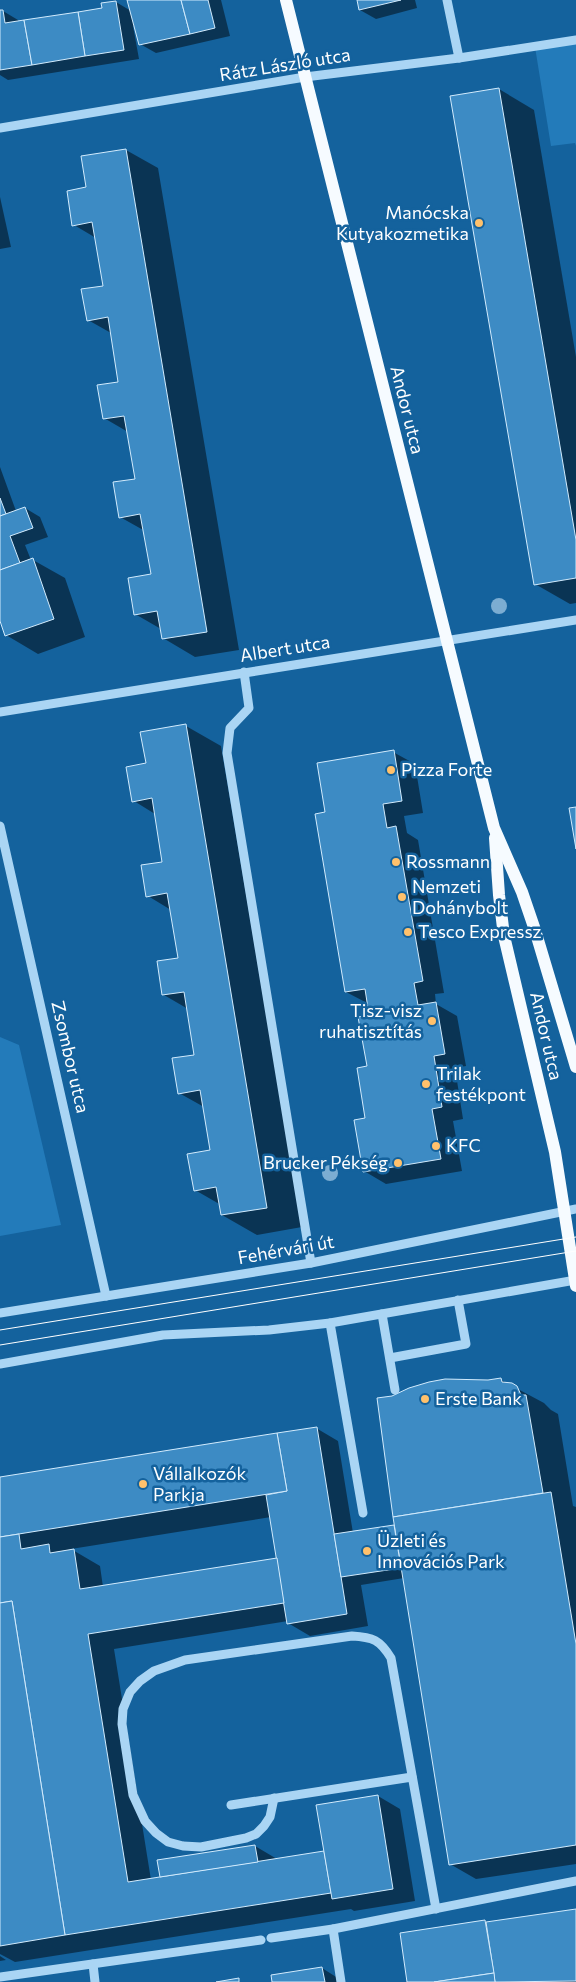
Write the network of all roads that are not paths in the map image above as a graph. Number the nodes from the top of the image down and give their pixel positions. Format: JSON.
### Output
{"nodes":[{"id":1,"x":286,"y":0,"type":"edge"},
{"id":2,"x":447,"y":0,"type":"edge"},
{"id":3,"x":576,"y":40,"type":"edge"},
{"id":4,"x":459,"y":58,"type":"junction"},
{"id":5,"x":305,"y":76,"type":"junction"},
{"id":6,"x":0,"y":128,"type":"edge"},
{"id":7,"x":576,"y":620,"type":"edge"},
{"id":8,"x":447,"y":641,"type":"junction"},
{"id":9,"x":244,"y":672,"type":"junction"},
{"id":10,"x":0,"y":712,"type":"edge"},
{"id":11,"x":0,"y":826,"type":"edge"},
{"id":12,"x":494,"y":828,"type":"junction"},
{"id":13,"x":576,"y":1067,"type":"edge"},
{"id":14,"x":570,"y":1210,"type":"edge"},
{"id":15,"x":311,"y":1263,"type":"junction"},
{"id":16,"x":576,"y":1282,"type":"edge"},
{"id":17,"x":106,"y":1296,"type":"junction"},
{"id":18,"x":458,"y":1300,"type":"junction"},
{"id":19,"x":0,"y":1313,"type":"edge"},
{"id":20,"x":382,"y":1314,"type":"junction"},
{"id":21,"x":330,"y":1323,"type":"junction"},
{"id":22,"x":390,"y":1358,"type":"junction"},
{"id":23,"x":0,"y":1364,"type":"edge"},
{"id":24,"x":395,"y":1390,"type":"dead end"},
{"id":25,"x":363,"y":1513,"type":"dead end"},
{"id":26,"x":412,"y":1777,"type":"junction"},
{"id":27,"x":274,"y":1798,"type":"junction"},
{"id":28,"x":231,"y":1805,"type":"dead end"},
{"id":29,"x":576,"y":1881,"type":"edge"},
{"id":30,"x":436,"y":1909,"type":"junction"},
{"id":31,"x":333,"y":1929,"type":"junction"},
{"id":32,"x":271,"y":1938,"type":"dead end"},
{"id":33,"x":260,"y":1940,"type":"dead end"},
{"id":34,"x":93,"y":1964,"type":"junction"},
{"id":35,"x":0,"y":1977,"type":"edge"},
{"id":36,"x":95,"y":1982,"type":"edge"},
{"id":37,"x":341,"y":1982,"type":"edge"}],
"edges":[{"from":1,"to":5,"type":"main road","name":"Andor utca"},
{"from":2,"to":4,"type":"street"},
{"from":3,"to":4,"type":"street","name":"Rátz László utca"},
{"from":4,"to":5,"type":"street","name":"Rátz László utca"},
{"from":5,"to":6,"type":"street","name":"Rátz László utca"},
{"from":5,"to":8,"type":"main road","name":"Andor utca"},
{"from":7,"to":8,"type":"street","name":"Albert utca"},
{"from":8,"to":9,"type":"street","name":"Albert utca"},
{"from":8,"to":12,"type":"main road","name":"Andor utca"},
{"from":9,"to":10,"type":"street","name":"Albert utca"},
{"from":9,"to":15,"type":"street"},
{"from":11,"to":17,"type":"street","name":"Zsombor utca"},
{"from":12,"to":13,"type":"main road","name":"Andor utca"},
{"from":12,"to":14,"type":"main road","name":"Andor utca"},
{"from":14,"to":15,"type":"street","name":"Fehérvári út"},
{"from":14,"to":16,"type":"main road","name":"Andor utca"},
{"from":15,"to":17,"type":"street","name":"Fehérvári út"},
{"from":16,"to":18,"type":"street"},
{"from":17,"to":19,"type":"street","name":"Fehérvári út"},
{"from":18,"to":20,"type":"street"},
{"from":18,"to":22,"type":"street"},
{"from":20,"to":21,"type":"street"},
{"from":20,"to":22,"type":"street"},
{"from":21,"to":23,"type":"street"},
{"from":21,"to":25,"type":"street"},
{"from":22,"to":24,"type":"street"},
{"from":26,"to":27,"type":"street"},
{"from":26,"to":27,"type":"street"},
{"from":26,"to":30,"type":"street"},
{"from":27,"to":28,"type":"street"},
{"from":29,"to":30,"type":"street"},
{"from":30,"to":31,"type":"street"},
{"from":31,"to":32,"type":"street"},
{"from":31,"to":37,"type":"street"},
{"from":33,"to":34,"type":"street"},
{"from":34,"to":35,"type":"street"},
{"from":34,"to":36,"type":"street"}]}
